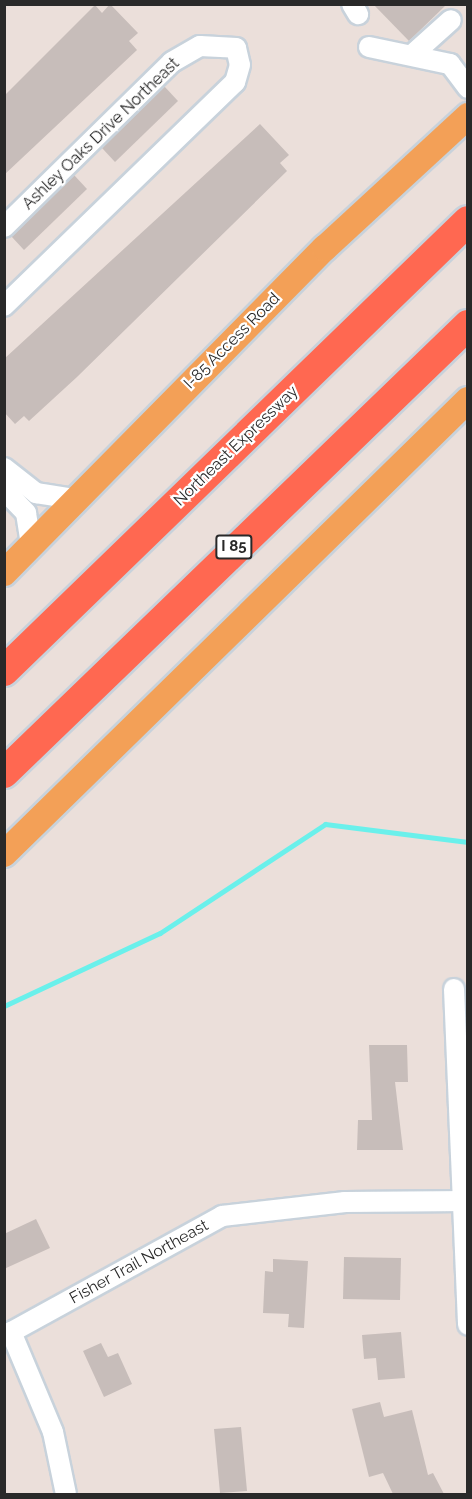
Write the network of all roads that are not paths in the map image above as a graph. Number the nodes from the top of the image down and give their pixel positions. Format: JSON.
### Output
{"nodes":[{"id":1,"x":451,"y":20,"type":"dead end"},
{"id":2,"x":369,"y":47,"type":"dead end"},
{"id":3,"x":412,"y":55,"type":"junction"},
{"id":4,"x":468,"y":88,"type":"edge"},
{"id":5,"x":468,"y":116,"type":"edge"},
{"id":6,"x":468,"y":221,"type":"edge"},
{"id":7,"x":4,"y":227,"type":"edge"},
{"id":8,"x":4,"y":306,"type":"edge"},
{"id":9,"x":468,"y":326,"type":"edge"},
{"id":10,"x":468,"y":400,"type":"edge"},
{"id":11,"x":6,"y":479,"type":"edge"},
{"id":12,"x":74,"y":499,"type":"junction"},
{"id":13,"x":31,"y":545,"type":"junction"},
{"id":14,"x":4,"y":573,"type":"edge"},
{"id":15,"x":4,"y":671,"type":"edge"},
{"id":16,"x":4,"y":773,"type":"edge"},
{"id":17,"x":4,"y":854,"type":"edge"},
{"id":18,"x":461,"y":995,"type":"edge"},
{"id":19,"x":463,"y":1201,"type":"edge"},
{"id":20,"x":468,"y":1325,"type":"edge"},
{"id":21,"x":8,"y":1334,"type":"edge"},
{"id":22,"x":66,"y":1494,"type":"edge"}],
"edges":[{"from":1,"to":3,"type":"street"},
{"from":2,"to":3,"type":"street"},
{"from":3,"to":4,"type":"street"},
{"from":5,"to":12,"type":"main road","name":"I-85 Access Road"},
{"from":6,"to":15,"type":"highway","name":"Northeast Expressway"},
{"from":7,"to":8,"type":"street","name":"Ashley Oaks Drive Northeast"},
{"from":9,"to":16,"type":"highway","number":"I 85"},
{"from":10,"to":17,"type":"main road"},
{"from":11,"to":12,"type":"street"},
{"from":11,"to":13,"type":"street"},
{"from":12,"to":13,"type":"main road","name":"I-85 Access Road"},
{"from":13,"to":14,"type":"main road","name":"I-85 Access Road"},
{"from":18,"to":19,"type":"street"},
{"from":19,"to":20,"type":"street"},
{"from":19,"to":21,"type":"street","name":"Fisher Trail Northeast"},
{"from":21,"to":22,"type":"street"}]}
